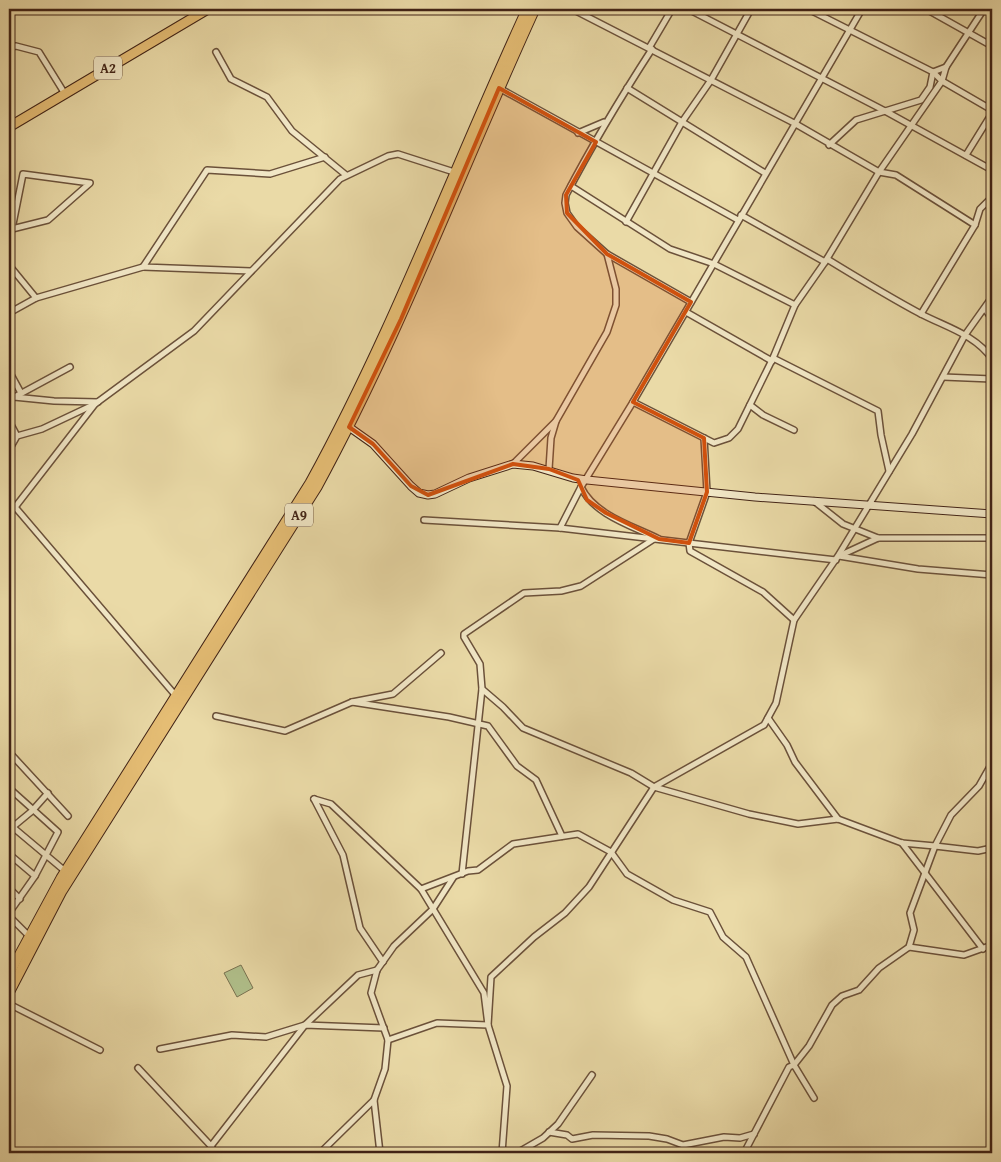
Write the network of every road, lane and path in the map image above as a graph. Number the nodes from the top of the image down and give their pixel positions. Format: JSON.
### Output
{"nodes":[{"id":1,"x":208,"y":9,"type":"edge"},
{"id":2,"x":527,"y":9,"type":"edge"},
{"id":3,"x":535,"y":9,"type":"edge"},
{"id":4,"x":572,"y":9,"type":"edge"},
{"id":5,"x":672,"y":9,"type":"edge"},
{"id":6,"x":688,"y":9,"type":"edge"},
{"id":7,"x":751,"y":9,"type":"edge"},
{"id":8,"x":808,"y":9,"type":"edge"},
{"id":9,"x":862,"y":9,"type":"edge"},
{"id":10,"x":926,"y":9,"type":"edge"},
{"id":11,"x":984,"y":9,"type":"edge"},
{"id":12,"x":850,"y":32,"type":"junction"},
{"id":13,"x":968,"y":32,"type":"junction"},
{"id":14,"x":736,"y":34,"type":"junction"},
{"id":15,"x":992,"y":46,"type":"edge"},
{"id":16,"x":9,"y":47,"type":"edge"},
{"id":17,"x":650,"y":48,"type":"junction"},
{"id":18,"x":216,"y":52,"type":"dead end"},
{"id":19,"x":946,"y":66,"type":"junction"},
{"id":20,"x":933,"y":72,"type":"junction"},
{"id":21,"x":821,"y":78,"type":"junction"},
{"id":22,"x":711,"y":80,"type":"junction"},
{"id":23,"x":942,"y":80,"type":"junction"},
{"id":24,"x":499,"y":88,"type":"junction"},
{"id":25,"x":627,"y":88,"type":"junction"},
{"id":26,"x":65,"y":94,"type":"junction"},
{"id":27,"x":886,"y":111,"type":"junction"},
{"id":28,"x":992,"y":111,"type":"edge"},
{"id":29,"x":605,"y":122,"type":"junction"},
{"id":30,"x":682,"y":122,"type":"junction"},
{"id":31,"x":794,"y":123,"type":"junction"},
{"id":32,"x":910,"y":124,"type":"junction"},
{"id":33,"x":9,"y":127,"type":"edge"},
{"id":34,"x":578,"y":133,"type":"junction"},
{"id":35,"x":596,"y":142,"type":"junction"},
{"id":36,"x":829,"y":145,"type":"junction"},
{"id":37,"x":966,"y":156,"type":"junction"},
{"id":38,"x":324,"y":158,"type":"junction"},
{"id":39,"x":992,"y":170,"type":"edge"},
{"id":40,"x":454,"y":172,"type":"junction"},
{"id":41,"x":765,"y":172,"type":"junction"},
{"id":42,"x":879,"y":172,"type":"junction"},
{"id":43,"x":654,"y":173,"type":"junction"},
{"id":44,"x":346,"y":175,"type":"junction"},
{"id":45,"x":571,"y":186,"type":"junction"},
{"id":46,"x":992,"y":196,"type":"edge"},
{"id":47,"x":739,"y":218,"type":"junction"},
{"id":48,"x":626,"y":222,"type":"junction"},
{"id":49,"x":975,"y":225,"type":"junction"},
{"id":50,"x":10,"y":231,"type":"edge"},
{"id":51,"x":607,"y":254,"type":"junction"},
{"id":52,"x":826,"y":261,"type":"junction"},
{"id":53,"x":714,"y":264,"type":"junction"},
{"id":54,"x":9,"y":265,"type":"edge"},
{"id":55,"x":143,"y":267,"type":"junction"},
{"id":56,"x":251,"y":271,"type":"junction"},
{"id":57,"x":992,"y":297,"type":"edge"},
{"id":58,"x":36,"y":298,"type":"junction"},
{"id":59,"x":691,"y":302,"type":"junction"},
{"id":60,"x":795,"y":305,"type":"junction"},
{"id":61,"x":985,"y":309,"type":"junction"},
{"id":62,"x":686,"y":312,"type":"junction"},
{"id":63,"x":9,"y":313,"type":"edge"},
{"id":64,"x":921,"y":314,"type":"junction"},
{"id":65,"x":992,"y":319,"type":"edge"},
{"id":66,"x":965,"y":335,"type":"junction"},
{"id":67,"x":992,"y":347,"type":"edge"},
{"id":68,"x":987,"y":352,"type":"junction"},
{"id":69,"x":992,"y":359,"type":"edge"},
{"id":70,"x":773,"y":360,"type":"junction"},
{"id":71,"x":70,"y":366,"type":"dead end"},
{"id":72,"x":9,"y":371,"type":"edge"},
{"id":73,"x":942,"y":377,"type":"junction"},
{"id":74,"x":992,"y":379,"type":"edge"},
{"id":75,"x":21,"y":393,"type":"junction"},
{"id":76,"x":11,"y":398,"type":"edge"},
{"id":77,"x":633,"y":402,"type":"junction"},
{"id":78,"x":97,"y":403,"type":"junction"},
{"id":79,"x":750,"y":405,"type":"junction"},
{"id":80,"x":9,"y":421,"type":"edge"},
{"id":81,"x":556,"y":421,"type":"junction"},
{"id":82,"x":349,"y":427,"type":"junction"},
{"id":83,"x":794,"y":430,"type":"dead end"},
{"id":84,"x":17,"y":436,"type":"junction"},
{"id":85,"x":704,"y":438,"type":"junction"},
{"id":86,"x":9,"y":450,"type":"edge"},
{"id":87,"x":513,"y":464,"type":"junction"},
{"id":88,"x":549,"y":469,"type":"junction"},
{"id":89,"x":889,"y":471,"type":"junction"},
{"id":90,"x":587,"y":480,"type":"junction"},
{"id":91,"x":581,"y":487,"type":"junction"},
{"id":92,"x":707,"y":492,"type":"junction"},
{"id":93,"x":814,"y":501,"type":"junction"},
{"id":94,"x":869,"y":504,"type":"junction"},
{"id":95,"x":15,"y":507,"type":"junction"},
{"id":96,"x":9,"y":513,"type":"edge"},
{"id":97,"x":992,"y":514,"type":"edge"},
{"id":98,"x":424,"y":520,"type":"dead end"},
{"id":99,"x":560,"y":528,"type":"junction"},
{"id":100,"x":855,"y":528,"type":"junction"},
{"id":101,"x":878,"y":538,"type":"junction"},
{"id":102,"x":992,"y":538,"type":"edge"},
{"id":103,"x":657,"y":539,"type":"junction"},
{"id":104,"x":689,"y":543,"type":"junction"},
{"id":105,"x":837,"y":558,"type":"junction"},
{"id":106,"x":992,"y":575,"type":"edge"},
{"id":107,"x":794,"y":620,"type":"junction"},
{"id":108,"x":441,"y":653,"type":"dead end"},
{"id":109,"x":482,"y":689,"type":"junction"},
{"id":110,"x":176,"y":696,"type":"junction"},
{"id":111,"x":352,"y":702,"type":"junction"},
{"id":112,"x":216,"y":716,"type":"dead end"},
{"id":113,"x":768,"y":718,"type":"junction"},
{"id":114,"x":478,"y":723,"type":"junction"},
{"id":115,"x":9,"y":754,"type":"edge"},
{"id":116,"x":992,"y":763,"type":"edge"},
{"id":117,"x":654,"y":787,"type":"junction"},
{"id":118,"x":9,"y":788,"type":"edge"},
{"id":119,"x":48,"y":793,"type":"junction"},
{"id":120,"x":32,"y":811,"type":"junction"},
{"id":121,"x":68,"y":816,"type":"dead end"},
{"id":122,"x":838,"y":820,"type":"junction"},
{"id":123,"x":10,"y":827,"type":"edge"},
{"id":124,"x":562,"y":836,"type":"junction"},
{"id":125,"x":902,"y":843,"type":"junction"},
{"id":126,"x":935,"y":846,"type":"junction"},
{"id":127,"x":992,"y":848,"type":"edge"},
{"id":128,"x":610,"y":852,"type":"junction"},
{"id":129,"x":9,"y":854,"type":"edge"},
{"id":130,"x":45,"y":855,"type":"junction"},
{"id":131,"x":65,"y":871,"type":"junction"},
{"id":132,"x":462,"y":874,"type":"junction"},
{"id":133,"x":925,"y":874,"type":"junction"},
{"id":134,"x":35,"y":876,"type":"junction"},
{"id":135,"x":453,"y":877,"type":"junction"},
{"id":136,"x":9,"y":888,"type":"edge"},
{"id":137,"x":421,"y":890,"type":"junction"},
{"id":138,"x":20,"y":899,"type":"junction"},
{"id":139,"x":434,"y":909,"type":"junction"},
{"id":140,"x":9,"y":915,"type":"edge"},
{"id":141,"x":29,"y":936,"type":"junction"},
{"id":142,"x":992,"y":945,"type":"edge"},
{"id":143,"x":909,"y":947,"type":"junction"},
{"id":144,"x":983,"y":948,"type":"junction"},
{"id":145,"x":383,"y":962,"type":"junction"},
{"id":146,"x":377,"y":970,"type":"junction"},
{"id":147,"x":9,"y":974,"type":"edge"},
{"id":148,"x":9,"y":992,"type":"edge"},
{"id":149,"x":9,"y":1004,"type":"edge"},
{"id":150,"x":305,"y":1025,"type":"junction"},
{"id":151,"x":488,"y":1025,"type":"junction"},
{"id":152,"x":384,"y":1028,"type":"junction"},
{"id":153,"x":388,"y":1040,"type":"junction"},
{"id":154,"x":160,"y":1048,"type":"dead end"},
{"id":155,"x":100,"y":1050,"type":"dead end"},
{"id":156,"x":794,"y":1065,"type":"junction"},
{"id":157,"x":138,"y":1068,"type":"dead end"},
{"id":158,"x":592,"y":1075,"type":"dead end"},
{"id":159,"x":814,"y":1098,"type":"dead end"},
{"id":160,"x":374,"y":1100,"type":"junction"},
{"id":161,"x":549,"y":1132,"type":"junction"},
{"id":162,"x":754,"y":1134,"type":"junction"},
{"id":163,"x":211,"y":1146,"type":"junction"},
{"id":164,"x":215,"y":1153,"type":"edge"},
{"id":165,"x":320,"y":1153,"type":"edge"},
{"id":166,"x":380,"y":1153,"type":"edge"},
{"id":167,"x":502,"y":1153,"type":"edge"},
{"id":168,"x":517,"y":1153,"type":"edge"},
{"id":169,"x":744,"y":1153,"type":"edge"}],
"edges":[{"from":1,"to":26,"type":"highway","number":"A2"},
{"from":2,"to":40,"type":"highway","number":"A9"},
{"from":3,"to":24,"type":"highway","number":"A9"},
{"from":4,"to":17,"type":"street"},
{"from":5,"to":17,"type":"street"},
{"from":6,"to":14,"type":"street"},
{"from":7,"to":14,"type":"street"},
{"from":8,"to":12,"type":"street"},
{"from":9,"to":12,"type":"street"},
{"from":10,"to":13,"type":"street"},
{"from":11,"to":13,"type":"street"},
{"from":12,"to":20,"type":"street"},
{"from":12,"to":21,"type":"street"},
{"from":13,"to":15,"type":"street"},
{"from":13,"to":19,"type":"street"},
{"from":14,"to":21,"type":"street"},
{"from":14,"to":22,"type":"street"},
{"from":16,"to":26,"type":"street"},
{"from":17,"to":22,"type":"street"},
{"from":17,"to":25,"type":"street"},
{"from":18,"to":38,"type":"street"},
{"from":19,"to":20,"type":"street"},
{"from":19,"to":23,"type":"street"},
{"from":20,"to":23,"type":"street"},
{"from":20,"to":27,"type":"street"},
{"from":21,"to":27,"type":"street"},
{"from":21,"to":31,"type":"street"},
{"from":22,"to":30,"type":"street"},
{"from":22,"to":31,"type":"street"},
{"from":23,"to":28,"type":"street"},
{"from":23,"to":32,"type":"street"},
{"from":24,"to":34,"type":"street"},
{"from":24,"to":82,"type":"highway","number":"A9"},
{"from":25,"to":29,"type":"street"},
{"from":25,"to":30,"type":"street"},
{"from":26,"to":33,"type":"highway","number":"A2"},
{"from":27,"to":32,"type":"street"},
{"from":27,"to":36,"type":"street"},
{"from":28,"to":37,"type":"street"},
{"from":29,"to":34,"type":"street"},
{"from":29,"to":35,"type":"street"},
{"from":30,"to":41,"type":"street"},
{"from":30,"to":43,"type":"street"},
{"from":31,"to":36,"type":"street"},
{"from":31,"to":41,"type":"street"},
{"from":32,"to":37,"type":"street"},
{"from":32,"to":42,"type":"street"},
{"from":34,"to":35,"type":"street"},
{"from":35,"to":43,"type":"street"},
{"from":35,"to":45,"type":"street"},
{"from":36,"to":42,"type":"street"},
{"from":37,"to":39,"type":"street"},
{"from":38,"to":44,"type":"street"},
{"from":38,"to":55,"type":"street"},
{"from":40,"to":44,"type":"street"},
{"from":40,"to":110,"type":"highway","number":"A9"},
{"from":41,"to":47,"type":"street"},
{"from":42,"to":49,"type":"street"},
{"from":42,"to":52,"type":"street"},
{"from":43,"to":47,"type":"street"},
{"from":43,"to":48,"type":"street"},
{"from":44,"to":56,"type":"street"},
{"from":45,"to":48,"type":"street"},
{"from":45,"to":51,"type":"street"},
{"from":46,"to":49,"type":"street"},
{"from":47,"to":52,"type":"street"},
{"from":47,"to":53,"type":"street"},
{"from":48,"to":53,"type":"street"},
{"from":49,"to":64,"type":"street"},
{"from":50,"to":50,"type":"street"},
{"from":51,"to":59,"type":"street"},
{"from":51,"to":81,"type":"street"},
{"from":52,"to":60,"type":"street"},
{"from":52,"to":64,"type":"street"},
{"from":53,"to":59,"type":"street"},
{"from":53,"to":60,"type":"street"},
{"from":54,"to":58,"type":"street"},
{"from":55,"to":56,"type":"street"},
{"from":55,"to":58,"type":"street"},
{"from":56,"to":78,"type":"street"},
{"from":57,"to":61,"type":"street"},
{"from":58,"to":63,"type":"street"},
{"from":59,"to":62,"type":"street"},
{"from":60,"to":70,"type":"street"},
{"from":61,"to":65,"type":"street"},
{"from":61,"to":66,"type":"street"},
{"from":62,"to":70,"type":"street"},
{"from":62,"to":77,"type":"street"},
{"from":64,"to":66,"type":"street"},
{"from":66,"to":68,"type":"street"},
{"from":66,"to":73,"type":"street"},
{"from":67,"to":68,"type":"street"},
{"from":68,"to":69,"type":"street"},
{"from":70,"to":79,"type":"street"},
{"from":70,"to":89,"type":"street"},
{"from":71,"to":75,"type":"street"},
{"from":72,"to":75,"type":"street"},
{"from":73,"to":74,"type":"street"},
{"from":73,"to":89,"type":"street"},
{"from":75,"to":76,"type":"street"},
{"from":76,"to":78,"type":"street"},
{"from":77,"to":85,"type":"street"},
{"from":77,"to":90,"type":"street"},
{"from":78,"to":84,"type":"street"},
{"from":78,"to":95,"type":"street"},
{"from":79,"to":83,"type":"street"},
{"from":79,"to":85,"type":"street"},
{"from":80,"to":84,"type":"street"},
{"from":81,"to":87,"type":"street"},
{"from":81,"to":88,"type":"street"},
{"from":82,"to":87,"type":"street"},
{"from":82,"to":148,"type":"highway","number":"A9"},
{"from":84,"to":86,"type":"street"},
{"from":85,"to":92,"type":"street"},
{"from":87,"to":88,"type":"street"},
{"from":88,"to":90,"type":"street"},
{"from":89,"to":94,"type":"street"},
{"from":90,"to":91,"type":"street"},
{"from":90,"to":92,"type":"street"},
{"from":91,"to":99,"type":"street"},
{"from":91,"to":103,"type":"street"},
{"from":92,"to":93,"type":"street"},
{"from":92,"to":104,"type":"street"},
{"from":93,"to":94,"type":"street"},
{"from":93,"to":100,"type":"street"},
{"from":94,"to":97,"type":"street"},
{"from":94,"to":100,"type":"street"},
{"from":95,"to":96,"type":"street"},
{"from":95,"to":110,"type":"street"},
{"from":98,"to":99,"type":"street"},
{"from":99,"to":103,"type":"street"},
{"from":100,"to":101,"type":"street"},
{"from":100,"to":105,"type":"street"},
{"from":101,"to":102,"type":"street"},
{"from":101,"to":105,"type":"street"},
{"from":103,"to":104,"type":"street"},
{"from":103,"to":109,"type":"street"},
{"from":104,"to":105,"type":"street"},
{"from":104,"to":107,"type":"street"},
{"from":105,"to":106,"type":"street"},
{"from":105,"to":107,"type":"street"},
{"from":107,"to":113,"type":"street"},
{"from":108,"to":111,"type":"street"},
{"from":109,"to":114,"type":"street"},
{"from":109,"to":117,"type":"street"},
{"from":110,"to":131,"type":"highway","number":"A9"},
{"from":111,"to":112,"type":"street"},
{"from":111,"to":114,"type":"street"},
{"from":113,"to":117,"type":"street"},
{"from":113,"to":122,"type":"street"},
{"from":114,"to":124,"type":"street"},
{"from":114,"to":132,"type":"street"},
{"from":115,"to":119,"type":"street"},
{"from":116,"to":126,"type":"street"},
{"from":117,"to":122,"type":"street"},
{"from":117,"to":128,"type":"street"},
{"from":118,"to":120,"type":"street"},
{"from":119,"to":120,"type":"street"},
{"from":119,"to":121,"type":"street"},
{"from":120,"to":123,"type":"street"},
{"from":120,"to":130,"type":"street"},
{"from":122,"to":125,"type":"street"},
{"from":123,"to":130,"type":"street"},
{"from":124,"to":128,"type":"street"},
{"from":124,"to":132,"type":"street"},
{"from":125,"to":126,"type":"street"},
{"from":125,"to":133,"type":"street"},
{"from":126,"to":127,"type":"street"},
{"from":126,"to":133,"type":"street"},
{"from":128,"to":151,"type":"street"},
{"from":128,"to":156,"type":"street"},
{"from":129,"to":134,"type":"street"},
{"from":130,"to":131,"type":"street"},
{"from":130,"to":134,"type":"street"},
{"from":131,"to":141,"type":"highway","number":"A9"},
{"from":132,"to":135,"type":"street"},
{"from":133,"to":143,"type":"street"},
{"from":133,"to":144,"type":"street"},
{"from":134,"to":138,"type":"street"},
{"from":135,"to":137,"type":"street"},
{"from":135,"to":139,"type":"street"},
{"from":136,"to":138,"type":"street"},
{"from":137,"to":139,"type":"street"},
{"from":137,"to":145,"type":"street"},
{"from":138,"to":140,"type":"street"},
{"from":139,"to":145,"type":"street"},
{"from":139,"to":151,"type":"street"},
{"from":140,"to":141,"type":"street"},
{"from":141,"to":147,"type":"highway","number":"A9"},
{"from":142,"to":144,"type":"street"},
{"from":143,"to":144,"type":"street"},
{"from":143,"to":156,"type":"street"},
{"from":145,"to":146,"type":"street"},
{"from":146,"to":150,"type":"street"},
{"from":146,"to":152,"type":"street"},
{"from":149,"to":155,"type":"street"},
{"from":150,"to":152,"type":"street"},
{"from":150,"to":154,"type":"street"},
{"from":150,"to":163,"type":"street"},
{"from":151,"to":153,"type":"street"},
{"from":151,"to":167,"type":"street"},
{"from":152,"to":153,"type":"street"},
{"from":153,"to":160,"type":"street"},
{"from":156,"to":159,"type":"street"},
{"from":156,"to":162,"type":"street"},
{"from":157,"to":163,"type":"street"},
{"from":158,"to":161,"type":"street"},
{"from":160,"to":165,"type":"street"},
{"from":160,"to":166,"type":"street"},
{"from":161,"to":162,"type":"street"},
{"from":161,"to":168,"type":"street"},
{"from":162,"to":169,"type":"street"},
{"from":163,"to":164,"type":"street"}]}
